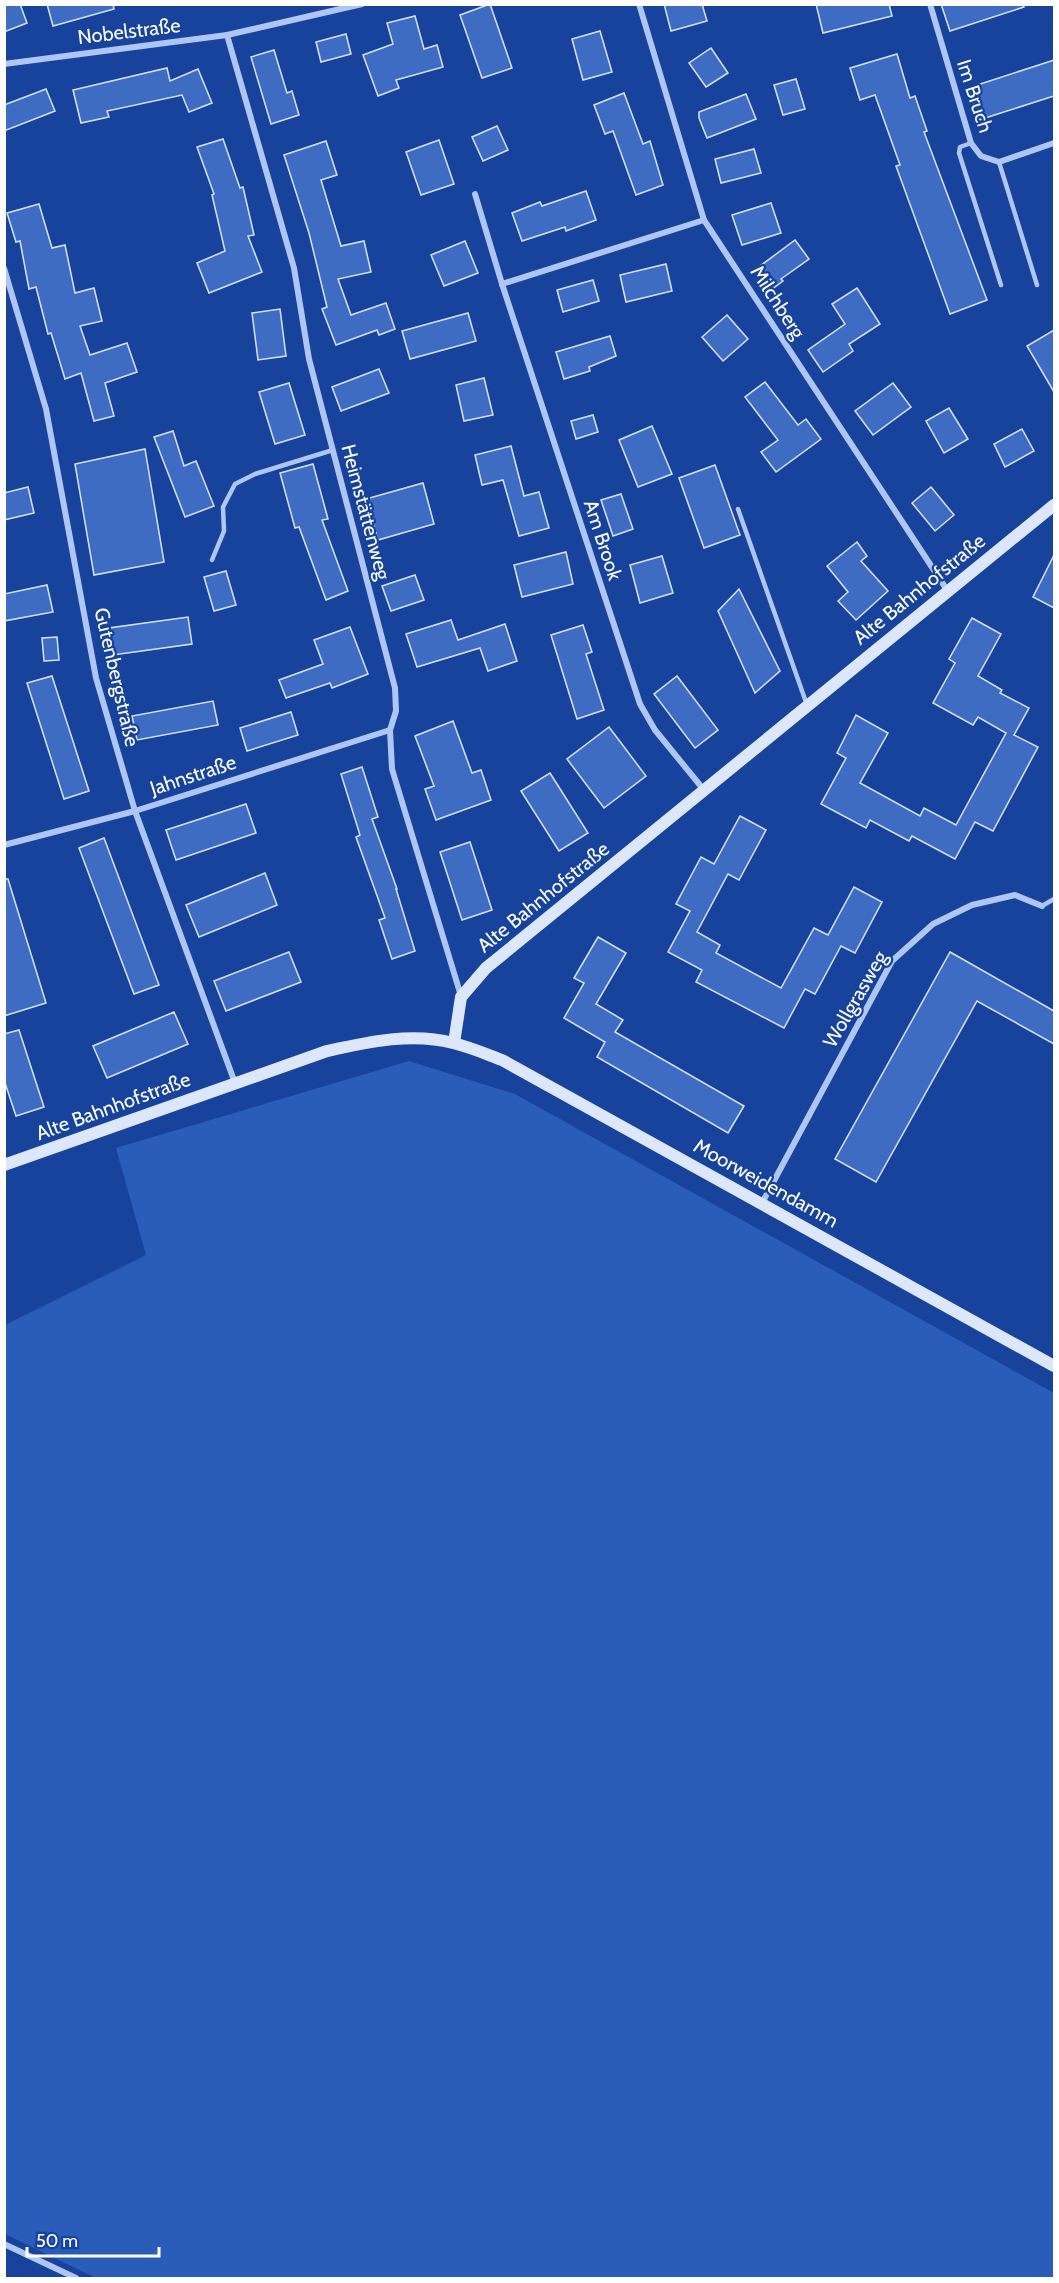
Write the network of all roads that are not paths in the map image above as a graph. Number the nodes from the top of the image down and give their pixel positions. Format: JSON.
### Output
{"nodes":[{"id":1,"x":362,"y":4,"type":"edge"},
{"id":2,"x":639,"y":4,"type":"edge"},
{"id":3,"x":930,"y":4,"type":"edge"},
{"id":4,"x":227,"y":35,"type":"junction"},
{"id":5,"x":4,"y":64,"type":"edge"},
{"id":6,"x":971,"y":143,"type":"junction"},
{"id":7,"x":1054,"y":143,"type":"edge"},
{"id":8,"x":999,"y":162,"type":"junction"},
{"id":9,"x":476,"y":194,"type":"dead end"},
{"id":10,"x":704,"y":220,"type":"junction"},
{"id":11,"x":4,"y":268,"type":"edge"},
{"id":12,"x":502,"y":284,"type":"junction"},
{"id":13,"x":1002,"y":285,"type":"dead end"},
{"id":14,"x":1037,"y":285,"type":"dead end"},
{"id":15,"x":333,"y":450,"type":"junction"},
{"id":16,"x":1054,"y":505,"type":"edge"},
{"id":17,"x":738,"y":509,"type":"dead end"},
{"id":18,"x":212,"y":560,"type":"dead end"},
{"id":19,"x":947,"y":590,"type":"junction"},
{"id":20,"x":807,"y":706,"type":"junction"},
{"id":21,"x":390,"y":730,"type":"junction"},
{"id":22,"x":704,"y":790,"type":"junction"},
{"id":23,"x":135,"y":811,"type":"junction"},
{"id":24,"x":4,"y":845,"type":"edge"},
{"id":25,"x":1054,"y":899,"type":"edge"},
{"id":26,"x":1042,"y":906,"type":"joint"},
{"id":27,"x":461,"y":997,"type":"junction"},
{"id":28,"x":454,"y":1042,"type":"junction"},
{"id":29,"x":234,"y":1083,"type":"junction"},
{"id":30,"x":4,"y":1165,"type":"edge"},
{"id":31,"x":762,"y":1203,"type":"junction"},
{"id":32,"x":1054,"y":1366,"type":"edge"},
{"id":33,"x":4,"y":2244,"type":"edge"},
{"id":34,"x":76,"y":2278,"type":"edge"}],
"edges":[{"from":1,"to":4,"type":"street","name":"Nobelstraße"},
{"from":2,"to":10,"type":"street","name":"Milchberg"},
{"from":3,"to":6,"type":"street","name":"Im Bruch"},
{"from":4,"to":5,"type":"street","name":"Nobelstraße"},
{"from":4,"to":15,"type":"street","name":"Heimstättenweg"},
{"from":6,"to":8,"type":"street","name":"Im Bruch"},
{"from":6,"to":13,"type":"lane"},
{"from":7,"to":8,"type":"street"},
{"from":8,"to":14,"type":"lane"},
{"from":9,"to":12,"type":"street","name":"Am Brook"},
{"from":10,"to":12,"type":"street"},
{"from":10,"to":19,"type":"street","name":"Milchberg"},
{"from":11,"to":23,"type":"street","name":"Gutenbergstraße"},
{"from":12,"to":22,"type":"street","name":"Am Brook"},
{"from":15,"to":18,"type":"lane"},
{"from":15,"to":21,"type":"street","name":"Heimstättenweg"},
{"from":16,"to":19,"type":"street","name":"Alte Bahnhofstraße"},
{"from":17,"to":20,"type":"lane"},
{"from":19,"to":20,"type":"street","name":"Alte Bahnhofstraße"},
{"from":20,"to":22,"type":"street","name":"Alte Bahnhofstraße"},
{"from":21,"to":23,"type":"street","name":"Jahnstraße"},
{"from":21,"to":27,"type":"street","name":"Heimstättenweg"},
{"from":22,"to":27,"type":"street","name":"Alte Bahnhofstraße"},
{"from":23,"to":24,"type":"street","name":"Jahnstraße"},
{"from":23,"to":29,"type":"street","name":"Gutenbergstraße"},
{"from":25,"to":26,"type":"lane"},
{"from":26,"to":31,"type":"street","name":"Wollgrasweg"},
{"from":27,"to":28,"type":"street"},
{"from":28,"to":29,"type":"street","name":"Alte Bahnhofstraße"},
{"from":28,"to":31,"type":"street","name":"Moorweidendamm"},
{"from":29,"to":30,"type":"street","name":"Alte Bahnhofstraße"},
{"from":31,"to":32,"type":"street","name":"Moorweidendamm"},
{"from":33,"to":34,"type":"street"}]}
